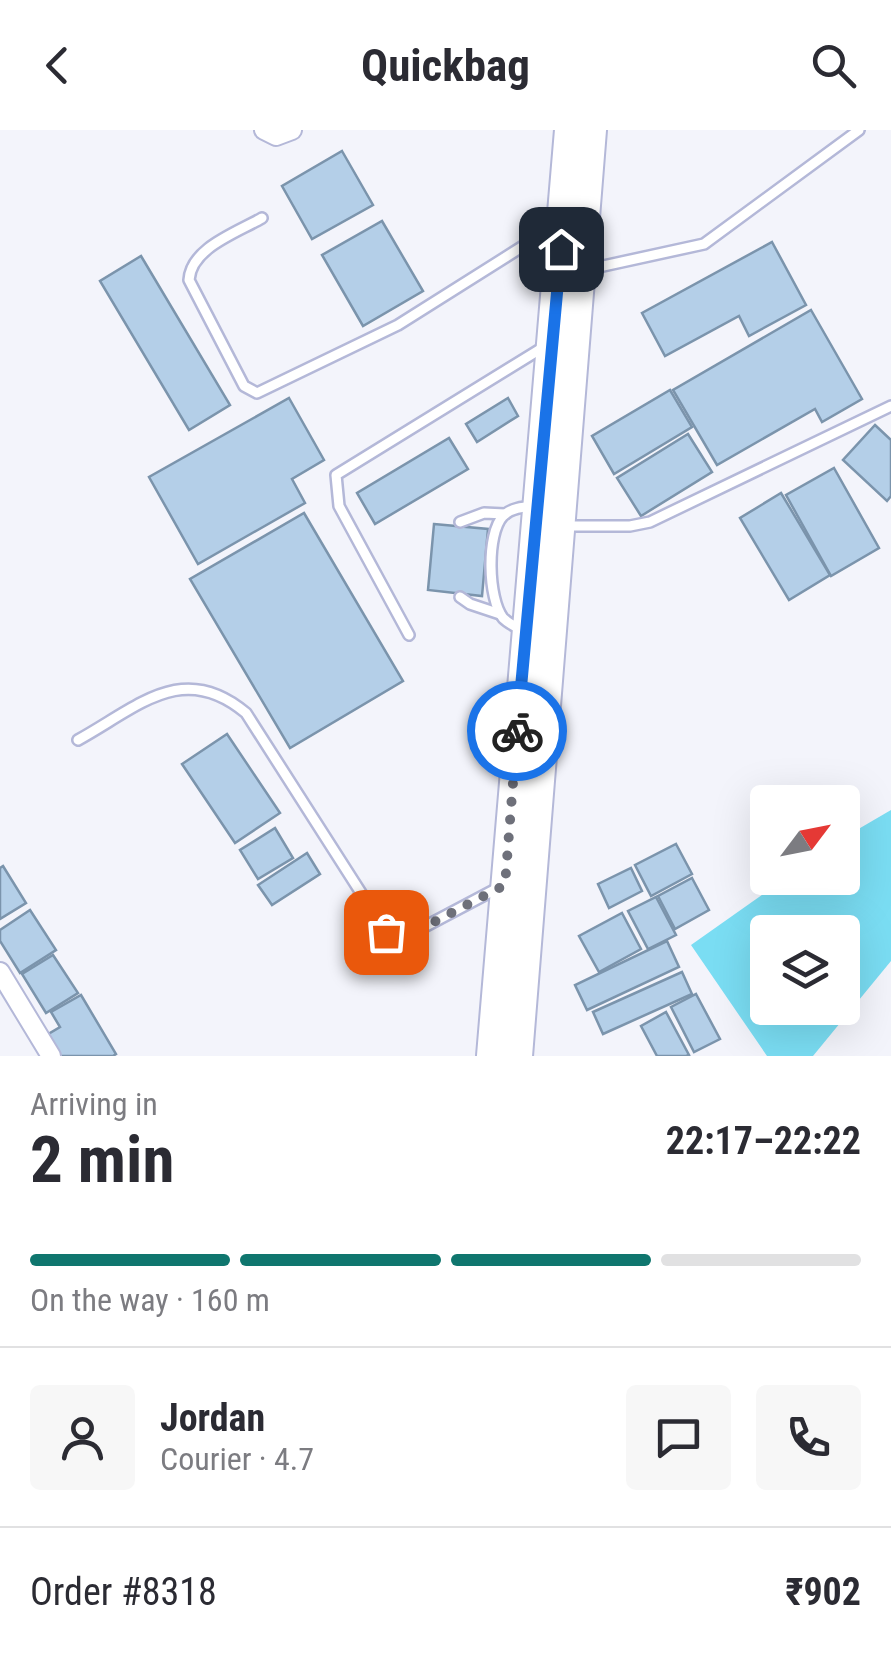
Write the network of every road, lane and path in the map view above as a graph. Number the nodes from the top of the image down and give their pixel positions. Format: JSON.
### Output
{"nodes":[{"id":1,"x":264,"y":130,"type":"edge"},
{"id":2,"x":292,"y":130,"type":"edge"},
{"id":3,"x":569,"y":130,"type":"edge"},
{"id":4,"x":592,"y":130,"type":"edge"},
{"id":5,"x":859,"y":130,"type":"edge"},
{"id":6,"x":262,"y":218,"type":"dead end"},
{"id":7,"x":563,"y":221,"type":"junction"},
{"id":8,"x":582,"y":270,"type":"junction"},
{"id":9,"x":553,"y":341,"type":"junction"},
{"id":10,"x":891,"y":406,"type":"edge"},
{"id":11,"x":538,"y":506,"type":"junction"},
{"id":12,"x":506,"y":514,"type":"junction"},
{"id":13,"x":460,"y":522,"type":"dead end"},
{"id":14,"x":561,"y":526,"type":"junction"},
{"id":15,"x":460,"y":597,"type":"dead end"},
{"id":16,"x":500,"y":614,"type":"junction"},
{"id":17,"x":526,"y":632,"type":"junction"},
{"id":18,"x":409,"y":635,"type":"dead end"},
{"id":19,"x":78,"y":740,"type":"dead end"},
{"id":20,"x":505,"y":885,"type":"junction"},
{"id":21,"x":0,"y":972,"type":"edge"},
{"id":22,"x":50,"y":1056,"type":"edge"},
{"id":23,"x":492,"y":1056,"type":"edge"},
{"id":24,"x":518,"y":1056,"type":"edge"}],
"edges":[{"from":1,"to":2,"type":"street"},
{"from":3,"to":7,"type":"main road"},
{"from":4,"to":8,"type":"main road"},
{"from":5,"to":8,"type":"lane"},
{"from":6,"to":7,"type":"lane"},
{"from":7,"to":9,"type":"main road"},
{"from":8,"to":14,"type":"main road"},
{"from":9,"to":11,"type":"main road"},
{"from":9,"to":18,"type":"lane"},
{"from":10,"to":14,"type":"lane"},
{"from":11,"to":12,"type":"lane"},
{"from":11,"to":17,"type":"main road"},
{"from":12,"to":13,"type":"lane"},
{"from":12,"to":16,"type":"lane"},
{"from":14,"to":24,"type":"main road"},
{"from":15,"to":16,"type":"lane"},
{"from":16,"to":17,"type":"lane"},
{"from":17,"to":20,"type":"main road"},
{"from":19,"to":20,"type":"lane"},
{"from":20,"to":23,"type":"main road"},
{"from":21,"to":22,"type":"street"}]}
